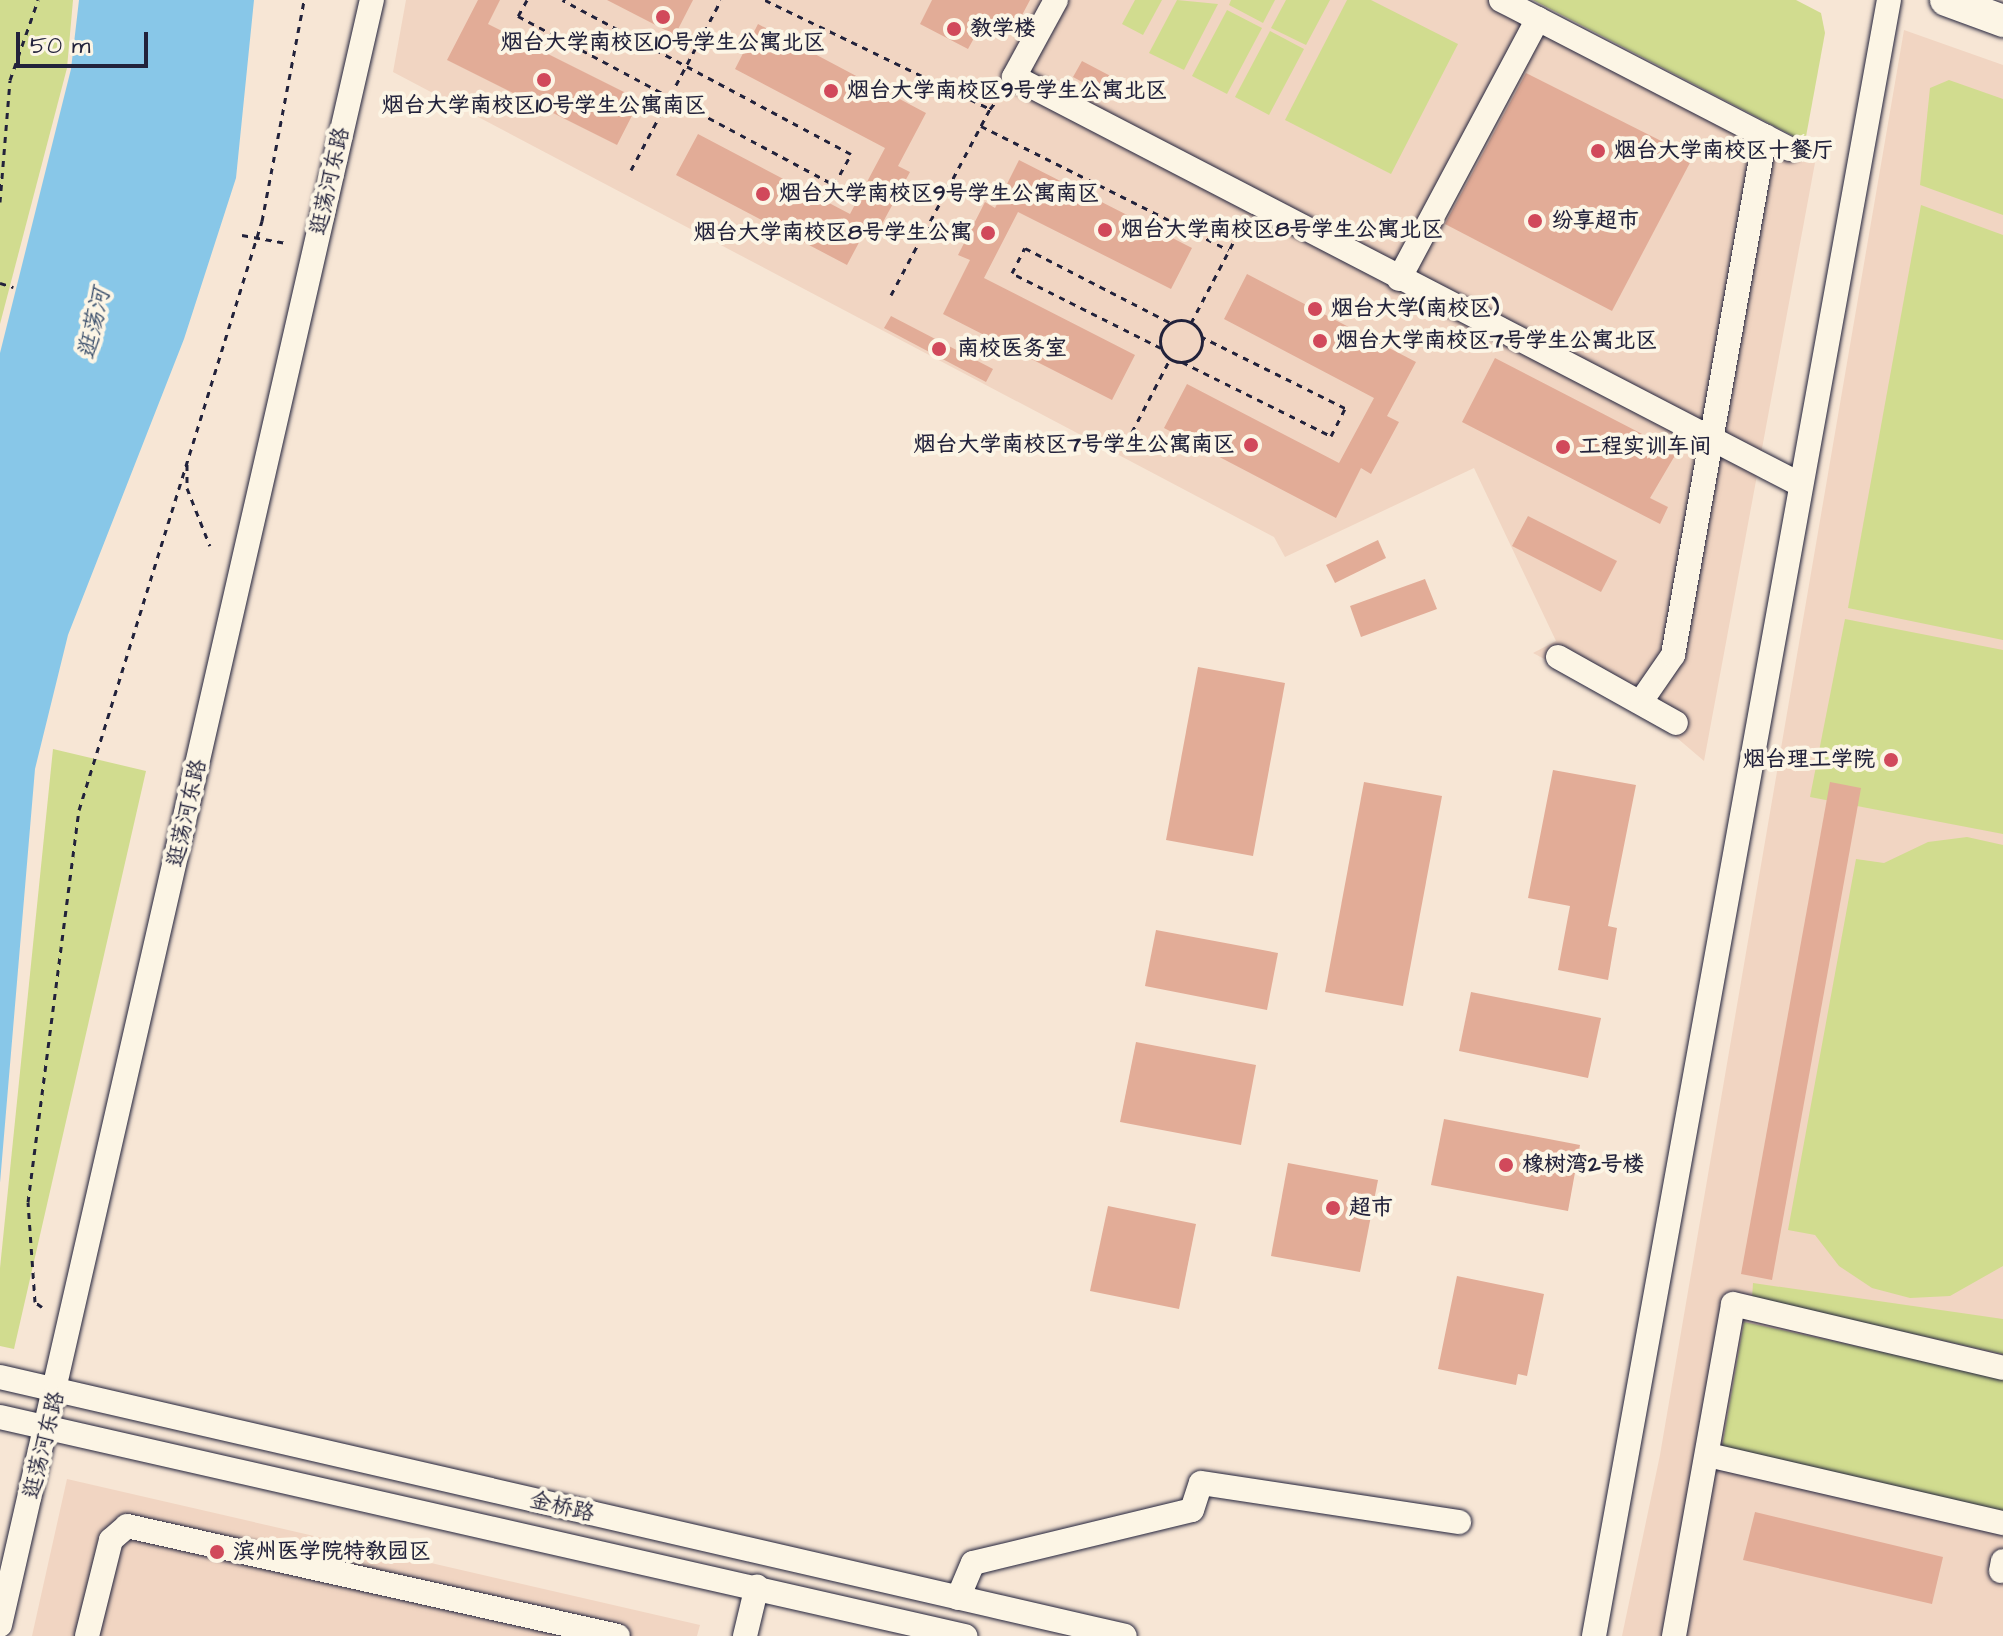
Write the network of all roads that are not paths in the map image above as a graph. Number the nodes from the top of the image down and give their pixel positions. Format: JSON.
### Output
{"nodes":[{"id":1,"x":372,"y":0,"type":"edge"},
{"id":2,"x":1056,"y":0,"type":"edge"},
{"id":3,"x":1501,"y":0,"type":"edge"},
{"id":4,"x":1889,"y":0,"type":"edge"},
{"id":5,"x":1946,"y":0,"type":"edge"},
{"id":6,"x":1538,"y":19,"type":"junction"},
{"id":7,"x":2003,"y":21,"type":"edge"},
{"id":8,"x":1765,"y":136,"type":"junction"},
{"id":9,"x":1790,"y":149,"type":"dead end"},
{"id":10,"x":1399,"y":279,"type":"junction"},
{"id":11,"x":1711,"y":443,"type":"junction"},
{"id":12,"x":1801,"y":485,"type":"junction"},
{"id":13,"x":1558,"y":657,"type":"dead end"},
{"id":14,"x":1642,"y":700,"type":"junction"},
{"id":15,"x":1676,"y":723,"type":"dead end"},
{"id":16,"x":2003,"y":1368,"type":"edge"},
{"id":17,"x":0,"y":1377,"type":"edge"},
{"id":18,"x":58,"y":1390,"type":"junction"},
{"id":19,"x":0,"y":1417,"type":"edge"},
{"id":20,"x":48,"y":1429,"type":"junction"},
{"id":21,"x":1708,"y":1455,"type":"junction"},
{"id":22,"x":1459,"y":1522,"type":"dead end"},
{"id":23,"x":2003,"y":1523,"type":"edge"},
{"id":24,"x":6,"y":1582,"type":"edge"},
{"id":25,"x":757,"y":1586,"type":"junction"},
{"id":26,"x":958,"y":1598,"type":"junction"},
{"id":27,"x":0,"y":1625,"type":"edge"},
{"id":28,"x":87,"y":1636,"type":"edge"},
{"id":29,"x":618,"y":1636,"type":"edge"},
{"id":30,"x":745,"y":1636,"type":"edge"},
{"id":31,"x":965,"y":1636,"type":"edge"},
{"id":32,"x":1125,"y":1636,"type":"edge"},
{"id":33,"x":1594,"y":1636,"type":"edge"},
{"id":34,"x":1674,"y":1636,"type":"edge"}],
"edges":[{"from":1,"to":18,"type":"street","name":"逛荡河东路"},
{"from":2,"to":10,"type":"street"},
{"from":3,"to":6,"type":"street"},
{"from":4,"to":12,"type":"street"},
{"from":5,"to":7,"type":"main road"},
{"from":6,"to":8,"type":"street"},
{"from":6,"to":10,"type":"street"},
{"from":8,"to":9,"type":"street"},
{"from":8,"to":11,"type":"street"},
{"from":10,"to":11,"type":"street"},
{"from":11,"to":12,"type":"street"},
{"from":11,"to":14,"type":"street"},
{"from":12,"to":33,"type":"street"},
{"from":13,"to":14,"type":"street"},
{"from":14,"to":15,"type":"street"},
{"from":16,"to":21,"type":"street"},
{"from":17,"to":18,"type":"street","name":"金桥路"},
{"from":18,"to":20,"type":"street","name":"逛荡河东路"},
{"from":18,"to":26,"type":"street","name":"金桥路"},
{"from":19,"to":20,"type":"street","name":"金桥路"},
{"from":20,"to":24,"type":"street","name":"逛荡河东路"},
{"from":20,"to":25,"type":"street","name":"金桥路"},
{"from":21,"to":23,"type":"street"},
{"from":21,"to":34,"type":"street"},
{"from":22,"to":26,"type":"street"},
{"from":24,"to":27,"type":"street","name":"逛荡河东路"},
{"from":25,"to":30,"type":"street"},
{"from":25,"to":31,"type":"street","name":"金桥路"},
{"from":26,"to":32,"type":"street","name":"金桥路"},
{"from":28,"to":29,"type":"street"}]}
